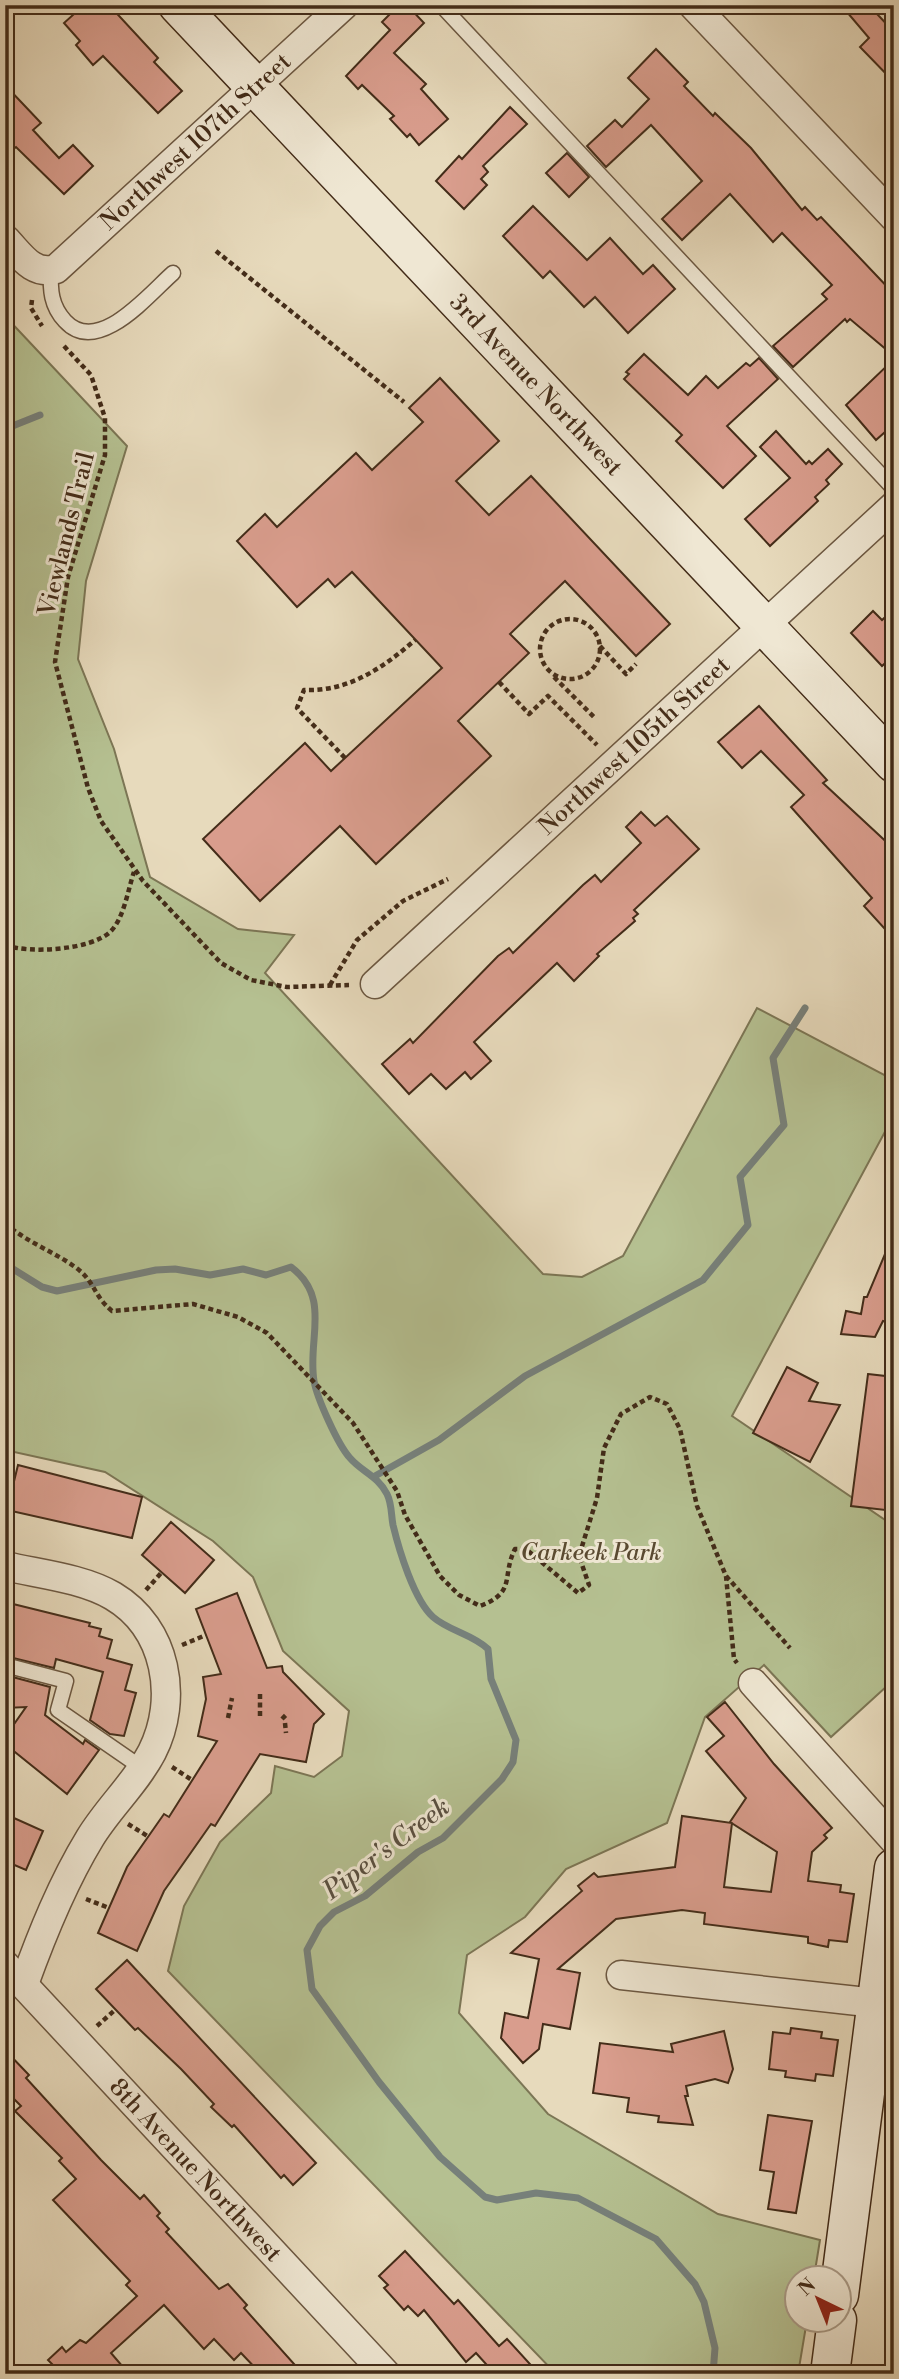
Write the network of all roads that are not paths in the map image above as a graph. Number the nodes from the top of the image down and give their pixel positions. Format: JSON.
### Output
{"nodes":[{"id":1,"x":178,"y":5,"type":"edge"},
{"id":2,"x":344,"y":5,"type":"edge"},
{"id":3,"x":441,"y":5,"type":"edge"},
{"id":4,"x":693,"y":5,"type":"edge"},
{"id":5,"x":255,"y":86,"type":"junction"},
{"id":6,"x":894,"y":216,"type":"edge"},
{"id":7,"x":5,"y":239,"type":"edge"},
{"id":8,"x":48,"y":271,"type":"junction"},
{"id":9,"x":173,"y":273,"type":"dead end"},
{"id":10,"x":894,"y":489,"type":"edge"},
{"id":11,"x":894,"y":506,"type":"edge"},
{"id":12,"x":765,"y":625,"type":"junction"},
{"id":13,"x":894,"y":763,"type":"edge"},
{"id":14,"x":375,"y":984,"type":"road end"},
{"id":15,"x":5,"y":1566,"type":"edge"},
{"id":16,"x":5,"y":1665,"type":"edge"},
{"id":17,"x":747,"y":1676,"type":"road end"},
{"id":18,"x":155,"y":1766,"type":"junction"},
{"id":19,"x":894,"y":1840,"type":"edge"},
{"id":20,"x":894,"y":1868,"type":"edge"},
{"id":21,"x":14,"y":1975,"type":"edge"},
{"id":22,"x":621,"y":1975,"type":"dead end"},
{"id":23,"x":876,"y":2003,"type":"junction"},
{"id":24,"x":843,"y":2264,"type":"edge"},
{"id":25,"x":835,"y":2334,"type":"edge"},
{"id":26,"x":386,"y":2374,"type":"edge"},
{"id":27,"x":830,"y":2374,"type":"edge"}],
"edges":[{"from":1,"to":5,"type":"street","name":"3rd Avenue Northwest"},
{"from":2,"to":5,"type":"street","name":"Northwest 107th Street"},
{"from":3,"to":10,"type":"lane"},
{"from":4,"to":6,"type":"street"},
{"from":5,"to":8,"type":"street","name":"Northwest 107th Street"},
{"from":5,"to":12,"type":"street","name":"3rd Avenue Northwest"},
{"from":7,"to":8,"type":"street"},
{"from":8,"to":9,"type":"lane"},
{"from":11,"to":12,"type":"street","name":"Northwest 105th Street"},
{"from":12,"to":13,"type":"street","name":"3rd Avenue Northwest"},
{"from":12,"to":14,"type":"street","name":"Northwest 105th Street"},
{"from":15,"to":18,"type":"street"},
{"from":16,"to":18,"type":"lane"},
{"from":17,"to":19,"type":"street"},
{"from":18,"to":21,"type":"street"},
{"from":20,"to":23,"type":"street"},
{"from":21,"to":26,"type":"street","name":"8th Avenue Northwest"},
{"from":22,"to":23,"type":"street"},
{"from":23,"to":24,"type":"street"},
{"from":25,"to":27,"type":"street"}]}
